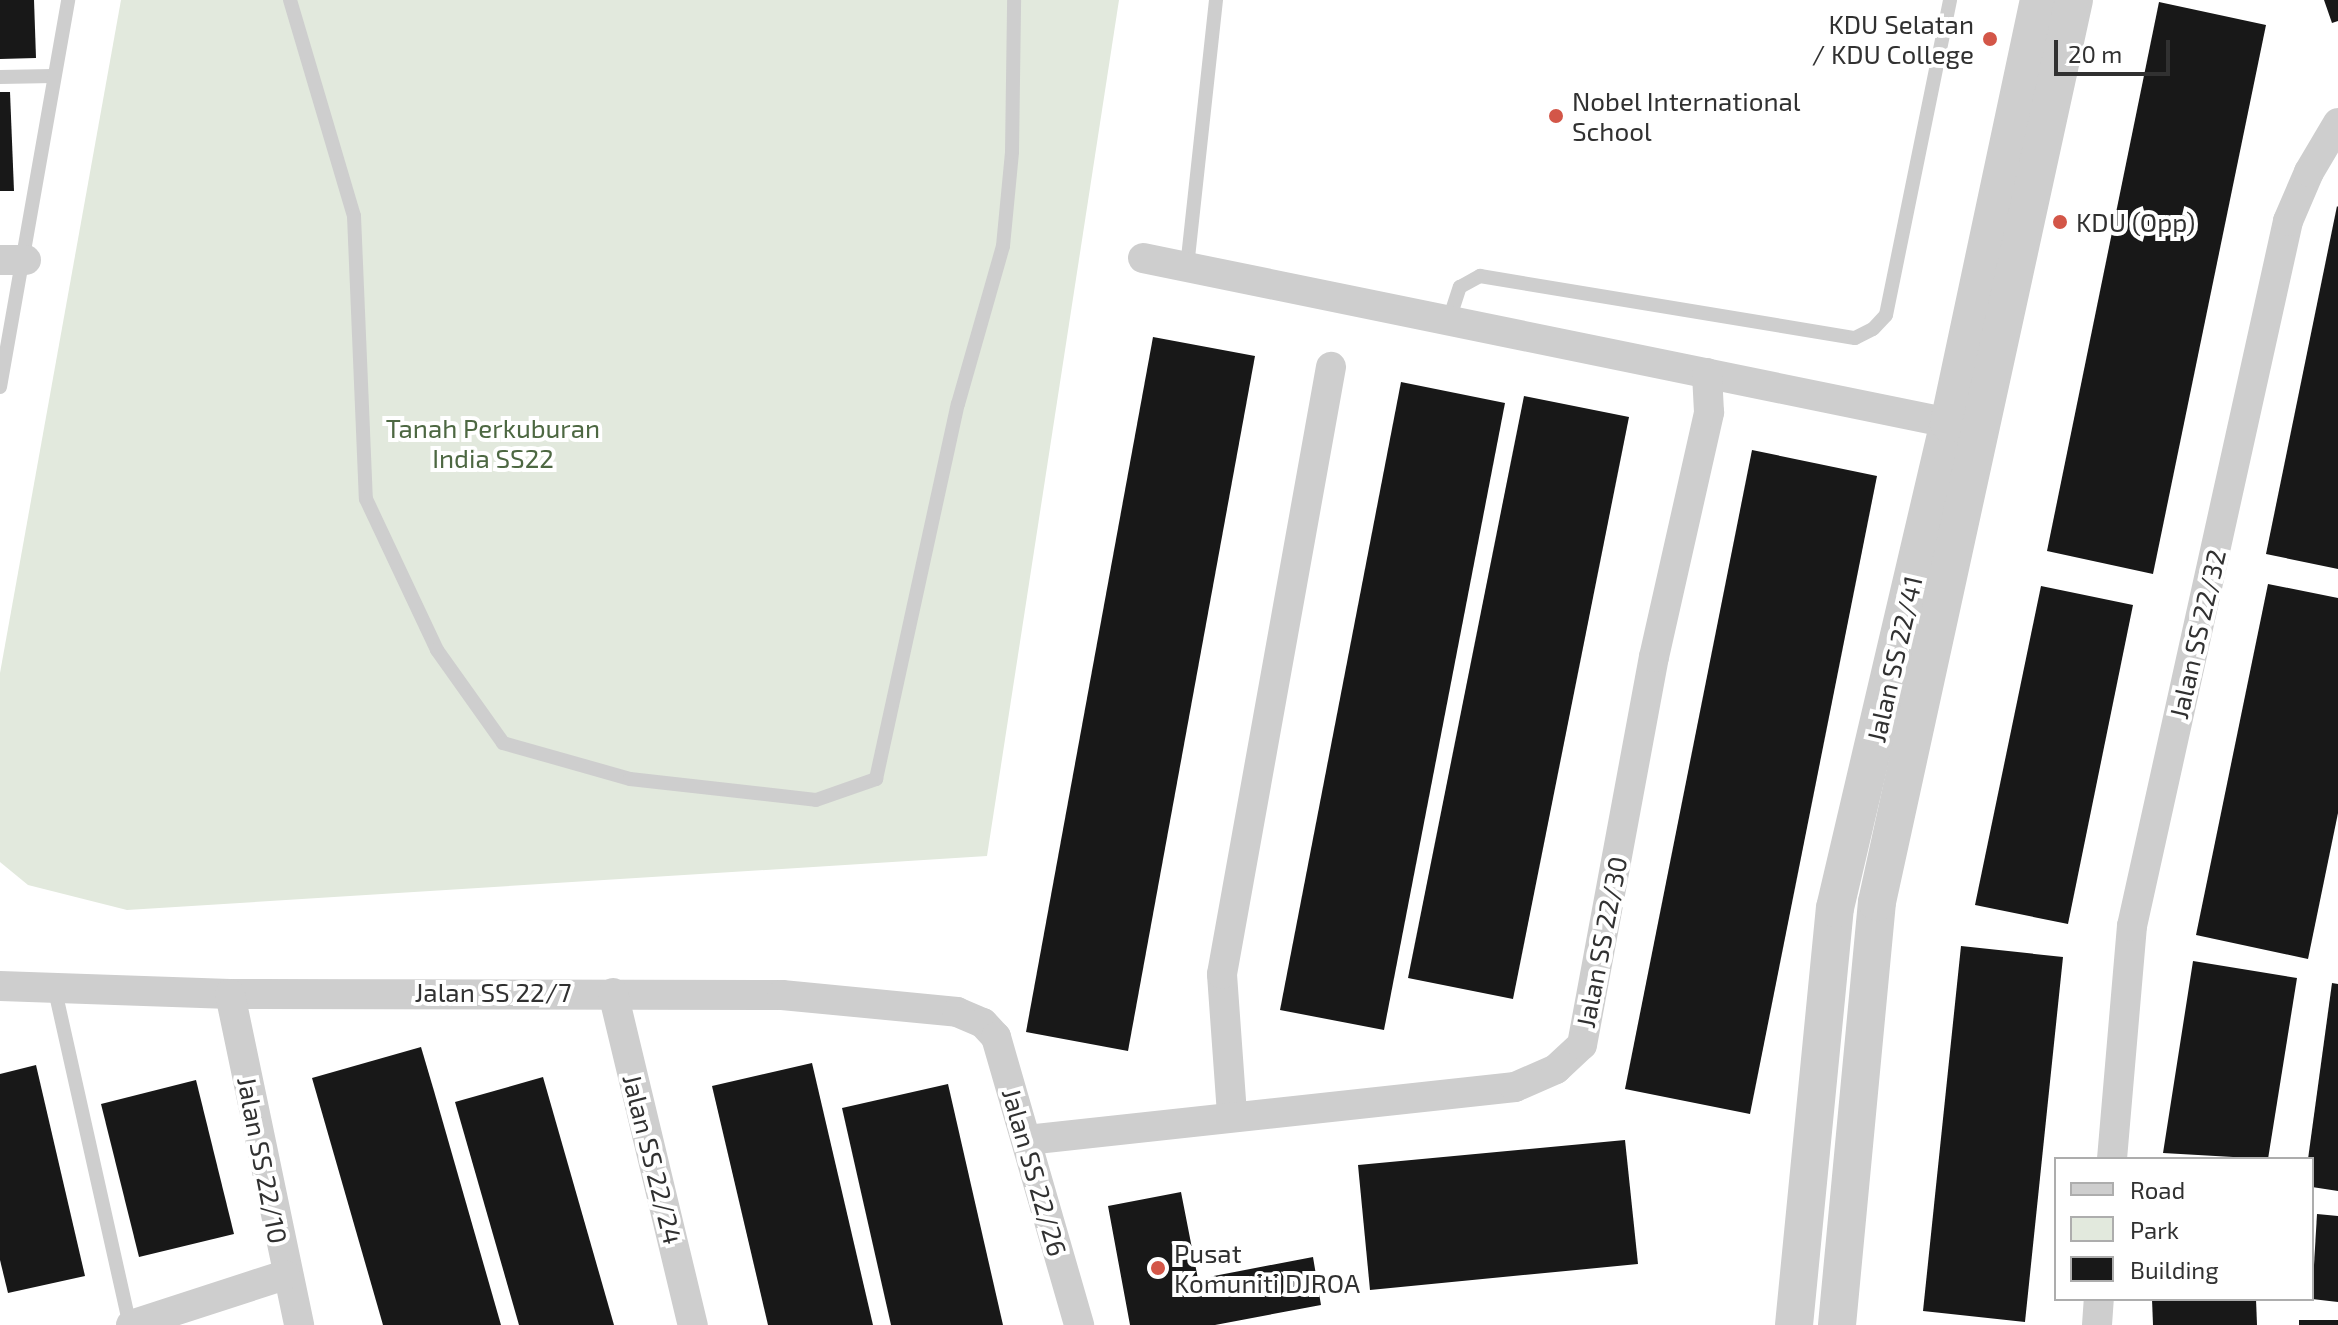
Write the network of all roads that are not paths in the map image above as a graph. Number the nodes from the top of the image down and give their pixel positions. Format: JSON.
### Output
{"nodes":[{"id":1,"x":68,"y":0,"type":"edge"},
{"id":2,"x":290,"y":0,"type":"edge"},
{"id":3,"x":1014,"y":0,"type":"edge"},
{"id":4,"x":1216,"y":0,"type":"edge"},
{"id":5,"x":1950,"y":0,"type":"edge"},
{"id":6,"x":2039,"y":0,"type":"edge"},
{"id":7,"x":2074,"y":0,"type":"edge"},
{"id":8,"x":54,"y":76,"type":"junction"},
{"id":9,"x":0,"y":77,"type":"edge"},
{"id":10,"x":2338,"y":123,"type":"edge"},
{"id":11,"x":1143,"y":258,"type":"dead end"},
{"id":12,"x":13,"y":260,"type":"edge"},
{"id":13,"x":1187,"y":267,"type":"junction"},
{"id":14,"x":1449,"y":320,"type":"junction"},
{"id":15,"x":1331,"y":367,"type":"dead end"},
{"id":16,"x":1707,"y":373,"type":"junction"},
{"id":17,"x":0,"y":387,"type":"edge"},
{"id":18,"x":1949,"y":423,"type":"junction"},
{"id":19,"x":53,"y":984,"type":"junction"},
{"id":20,"x":0,"y":986,"type":"edge"},
{"id":21,"x":613,"y":993,"type":"junction"},
{"id":22,"x":230,"y":994,"type":"junction"},
{"id":23,"x":983,"y":1023,"type":"joint"},
{"id":24,"x":1232,"y":1114,"type":"junction"},
{"id":25,"x":1027,"y":1140,"type":"junction"},
{"id":26,"x":2112,"y":1157,"type":"edge"},
{"id":27,"x":285,"y":1275,"type":"junction"},
{"id":28,"x":2099,"y":1301,"type":"edge"},
{"id":29,"x":130,"y":1325,"type":"edge"},
{"id":30,"x":299,"y":1325,"type":"edge"},
{"id":31,"x":693,"y":1325,"type":"edge"},
{"id":32,"x":1079,"y":1325,"type":"edge"},
{"id":33,"x":1794,"y":1325,"type":"edge"},
{"id":34,"x":1837,"y":1325,"type":"edge"},
{"id":35,"x":2097,"y":1325,"type":"edge"}],
"edges":[{"from":1,"to":8,"type":"lane"},
{"from":2,"to":3,"type":"lane"},
{"from":4,"to":13,"type":"lane"},
{"from":5,"to":14,"type":"lane"},
{"from":6,"to":18,"type":"street","name":"Jalan SS 22/41"},
{"from":7,"to":34,"type":"street","name":"Jalan SS 22/41"},
{"from":8,"to":9,"type":"lane"},
{"from":8,"to":12,"type":"lane"},
{"from":10,"to":26,"type":"street","name":"Jalan SS 22/32"},
{"from":11,"to":13,"type":"street"},
{"from":12,"to":17,"type":"lane"},
{"from":13,"to":14,"type":"street"},
{"from":14,"to":16,"type":"street"},
{"from":15,"to":24,"type":"street"},
{"from":16,"to":18,"type":"street"},
{"from":16,"to":24,"type":"street","name":"Jalan SS 22/30"},
{"from":18,"to":33,"type":"street","name":"Jalan SS 22/41"},
{"from":19,"to":20,"type":"street","name":"Jalan SS 22/7"},
{"from":19,"to":22,"type":"street","name":"Jalan SS 22/7"},
{"from":19,"to":29,"type":"lane"},
{"from":21,"to":22,"type":"street","name":"Jalan SS 22/7"},
{"from":21,"to":23,"type":"street","name":"Jalan SS 22/7"},
{"from":21,"to":31,"type":"street","name":"Jalan SS 22/24"},
{"from":22,"to":27,"type":"street","name":"Jalan SS 22/10"},
{"from":23,"to":25,"type":"street","name":"Jalan SS 22/26"},
{"from":24,"to":25,"type":"street","name":"Jalan SS 22/30"},
{"from":25,"to":32,"type":"street","name":"Jalan SS 22/26"},
{"from":27,"to":29,"type":"street"},
{"from":27,"to":30,"type":"street","name":"Jalan SS 22/10"},
{"from":28,"to":35,"type":"street"}]}
